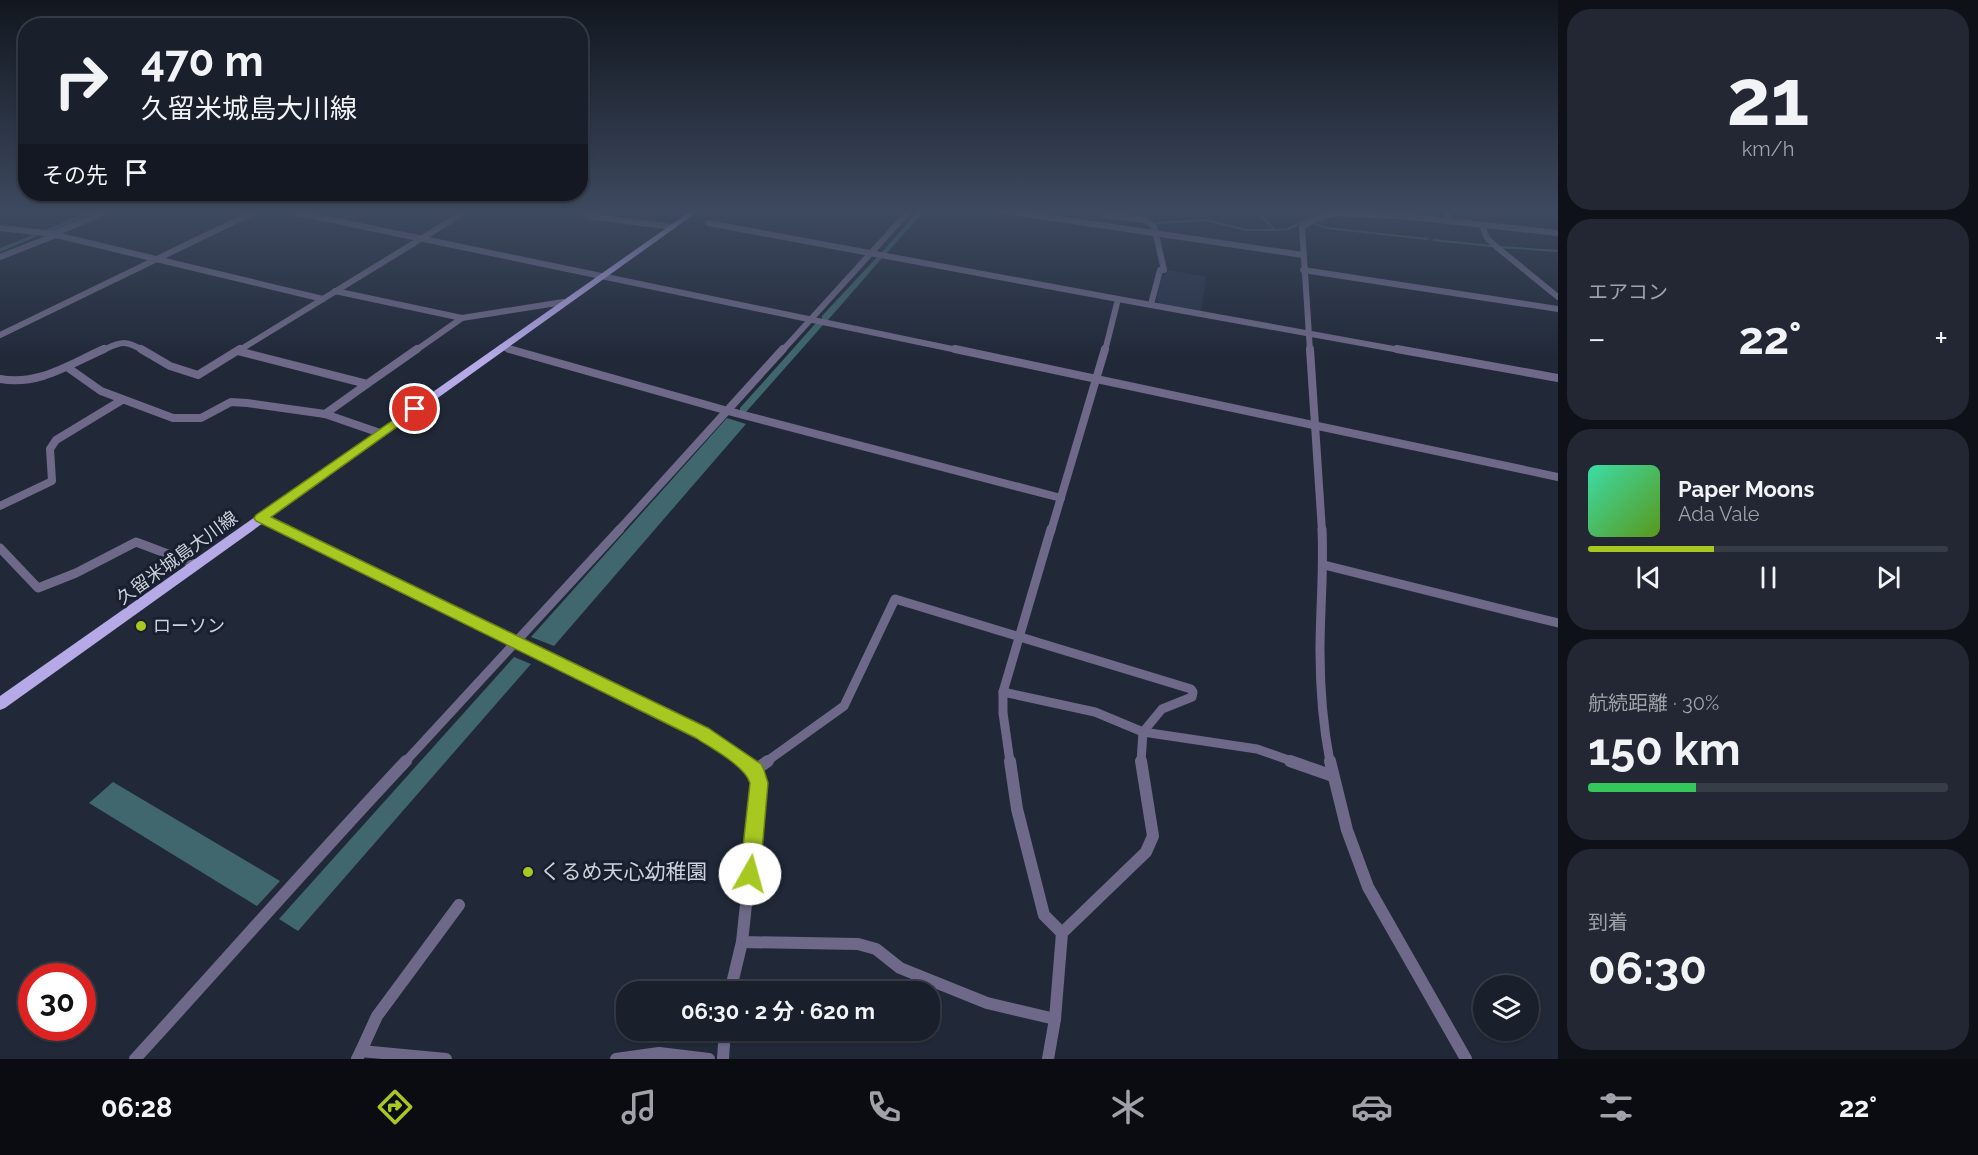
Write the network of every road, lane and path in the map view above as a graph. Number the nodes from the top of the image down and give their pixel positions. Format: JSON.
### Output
{"nodes":[{"id":1,"x":155,"y":259,"type":"edge"},
{"id":2,"x":164,"y":259,"type":"edge"},
{"id":3,"x":386,"y":259,"type":"edge"},
{"id":4,"x":533,"y":259,"type":"edge"},
{"id":5,"x":626,"y":259,"type":"edge"},
{"id":6,"x":866,"y":259,"type":"edge"},
{"id":7,"x":907,"y":259,"type":"edge"},
{"id":8,"x":1162,"y":259,"type":"edge"},
{"id":9,"x":1303,"y":259,"type":"edge"},
{"id":10,"x":1513,"y":259,"type":"edge"},
{"id":11,"x":1303,"y":270,"type":"junction"},
{"id":12,"x":605,"y":274,"type":"junction"},
{"id":13,"x":335,"y":291,"type":"junction"},
{"id":14,"x":1558,"y":297,"type":"edge"},
{"id":15,"x":324,"y":298,"type":"junction"},
{"id":16,"x":1118,"y":298,"type":"junction"},
{"id":17,"x":563,"y":302,"type":"junction"},
{"id":18,"x":1150,"y":304,"type":"junction"},
{"id":19,"x":1558,"y":309,"type":"edge"},
{"id":20,"x":462,"y":318,"type":"junction"},
{"id":21,"x":811,"y":319,"type":"junction"},
{"id":22,"x":1308,"y":333,"type":"junction"},
{"id":23,"x":0,"y":335,"type":"edge"},
{"id":24,"x":502,"y":347,"type":"junction"},
{"id":25,"x":238,"y":351,"type":"junction"},
{"id":26,"x":67,"y":367,"type":"junction"},
{"id":27,"x":1558,"y":378,"type":"edge"},
{"id":28,"x":0,"y":379,"type":"edge"},
{"id":29,"x":1096,"y":381,"type":"junction"},
{"id":30,"x":368,"y":384,"type":"junction"},
{"id":31,"x":122,"y":400,"type":"junction"},
{"id":32,"x":728,"y":411,"type":"junction"},
{"id":33,"x":325,"y":414,"type":"junction"},
{"id":34,"x":1314,"y":426,"type":"junction"},
{"id":35,"x":380,"y":433,"type":"junction"},
{"id":36,"x":1556,"y":477,"type":"edge"},
{"id":37,"x":1558,"y":488,"type":"edge"},
{"id":38,"x":1061,"y":498,"type":"junction"},
{"id":39,"x":0,"y":506,"type":"edge"},
{"id":40,"x":261,"y":518,"type":"junction"},
{"id":41,"x":0,"y":548,"type":"edge"},
{"id":42,"x":197,"y":565,"type":"junction"},
{"id":43,"x":1324,"y":565,"type":"junction"},
{"id":44,"x":1558,"y":623,"type":"edge"},
{"id":45,"x":1018,"y":636,"type":"junction"},
{"id":46,"x":517,"y":642,"type":"junction"},
{"id":47,"x":1003,"y":692,"type":"junction"},
{"id":48,"x":0,"y":704,"type":"edge"},
{"id":49,"x":1143,"y":732,"type":"junction"},
{"id":50,"x":755,"y":770,"type":"junction"},
{"id":51,"x":1333,"y":776,"type":"junction"},
{"id":52,"x":459,"y":905,"type":"dead end"},
{"id":53,"x":1062,"y":933,"type":"junction"},
{"id":54,"x":742,"y":942,"type":"junction"},
{"id":55,"x":733,"y":981,"type":"edge"},
{"id":56,"x":1055,"y":1019,"type":"junction"},
{"id":57,"x":724,"y":1041,"type":"edge"},
{"id":58,"x":359,"y":1055,"type":"edge"},
{"id":59,"x":135,"y":1059,"type":"edge"},
{"id":60,"x":446,"y":1059,"type":"edge"},
{"id":61,"x":615,"y":1059,"type":"edge"},
{"id":62,"x":709,"y":1059,"type":"edge"},
{"id":63,"x":723,"y":1059,"type":"edge"},
{"id":64,"x":1048,"y":1059,"type":"edge"},
{"id":65,"x":1466,"y":1059,"type":"edge"}],
"edges":[{"from":1,"to":23,"type":"street"},
{"from":2,"to":15,"type":"street"},
{"from":3,"to":13,"type":"street"},
{"from":4,"to":12,"type":"street"},
{"from":5,"to":12,"type":"main road","name":"久留米城島大川線"},
{"from":6,"to":21,"type":"street"},
{"from":7,"to":16,"type":"street"},
{"from":8,"to":18,"type":"street"},
{"from":9,"to":11,"type":"street"},
{"from":10,"to":14,"type":"street"},
{"from":11,"to":19,"type":"street"},
{"from":11,"to":22,"type":"street"},
{"from":12,"to":17,"type":"main road","name":"久留米城島大川線"},
{"from":12,"to":21,"type":"street"},
{"from":13,"to":15,"type":"street"},
{"from":13,"to":20,"type":"street"},
{"from":15,"to":25,"type":"street"},
{"from":16,"to":18,"type":"street"},
{"from":16,"to":29,"type":"street"},
{"from":17,"to":20,"type":"street"},
{"from":17,"to":24,"type":"main road","name":"久留米城島大川線"},
{"from":18,"to":22,"type":"street"},
{"from":20,"to":30,"type":"street"},
{"from":21,"to":29,"type":"street"},
{"from":21,"to":32,"type":"street"},
{"from":22,"to":27,"type":"street"},
{"from":22,"to":34,"type":"street"},
{"from":24,"to":32,"type":"street"},
{"from":24,"to":35,"type":"main road","name":"久留米城島大川線"},
{"from":25,"to":26,"type":"street"},
{"from":25,"to":30,"type":"street"},
{"from":26,"to":28,"type":"street"},
{"from":26,"to":31,"type":"street"},
{"from":29,"to":34,"type":"street"},
{"from":29,"to":38,"type":"street"},
{"from":30,"to":33,"type":"street"},
{"from":31,"to":33,"type":"street"},
{"from":31,"to":39,"type":"street"},
{"from":32,"to":38,"type":"street"},
{"from":32,"to":46,"type":"street"},
{"from":33,"to":35,"type":"street"},
{"from":34,"to":36,"type":"street"},
{"from":34,"to":43,"type":"street"},
{"from":35,"to":40,"type":"main road","name":"久留米城島大川線"},
{"from":36,"to":37,"type":"street"},
{"from":38,"to":45,"type":"street"},
{"from":40,"to":42,"type":"main road","name":"久留米城島大川線"},
{"from":40,"to":46,"type":"street"},
{"from":41,"to":42,"type":"street"},
{"from":42,"to":48,"type":"main road","name":"久留米城島大川線"},
{"from":43,"to":44,"type":"street"},
{"from":43,"to":51,"type":"street"},
{"from":45,"to":47,"type":"street"},
{"from":45,"to":49,"type":"street"},
{"from":45,"to":50,"type":"street"},
{"from":46,"to":50,"type":"street"},
{"from":46,"to":59,"type":"street"},
{"from":47,"to":49,"type":"street"},
{"from":47,"to":53,"type":"street"},
{"from":49,"to":51,"type":"street"},
{"from":49,"to":53,"type":"street"},
{"from":50,"to":54,"type":"street"},
{"from":51,"to":65,"type":"street"},
{"from":52,"to":58,"type":"street"},
{"from":53,"to":56,"type":"street"},
{"from":54,"to":55,"type":"street"},
{"from":54,"to":56,"type":"street"},
{"from":56,"to":64,"type":"street"},
{"from":57,"to":63,"type":"street"},
{"from":58,"to":60,"type":"street"},
{"from":61,"to":62,"type":"street"}]}
